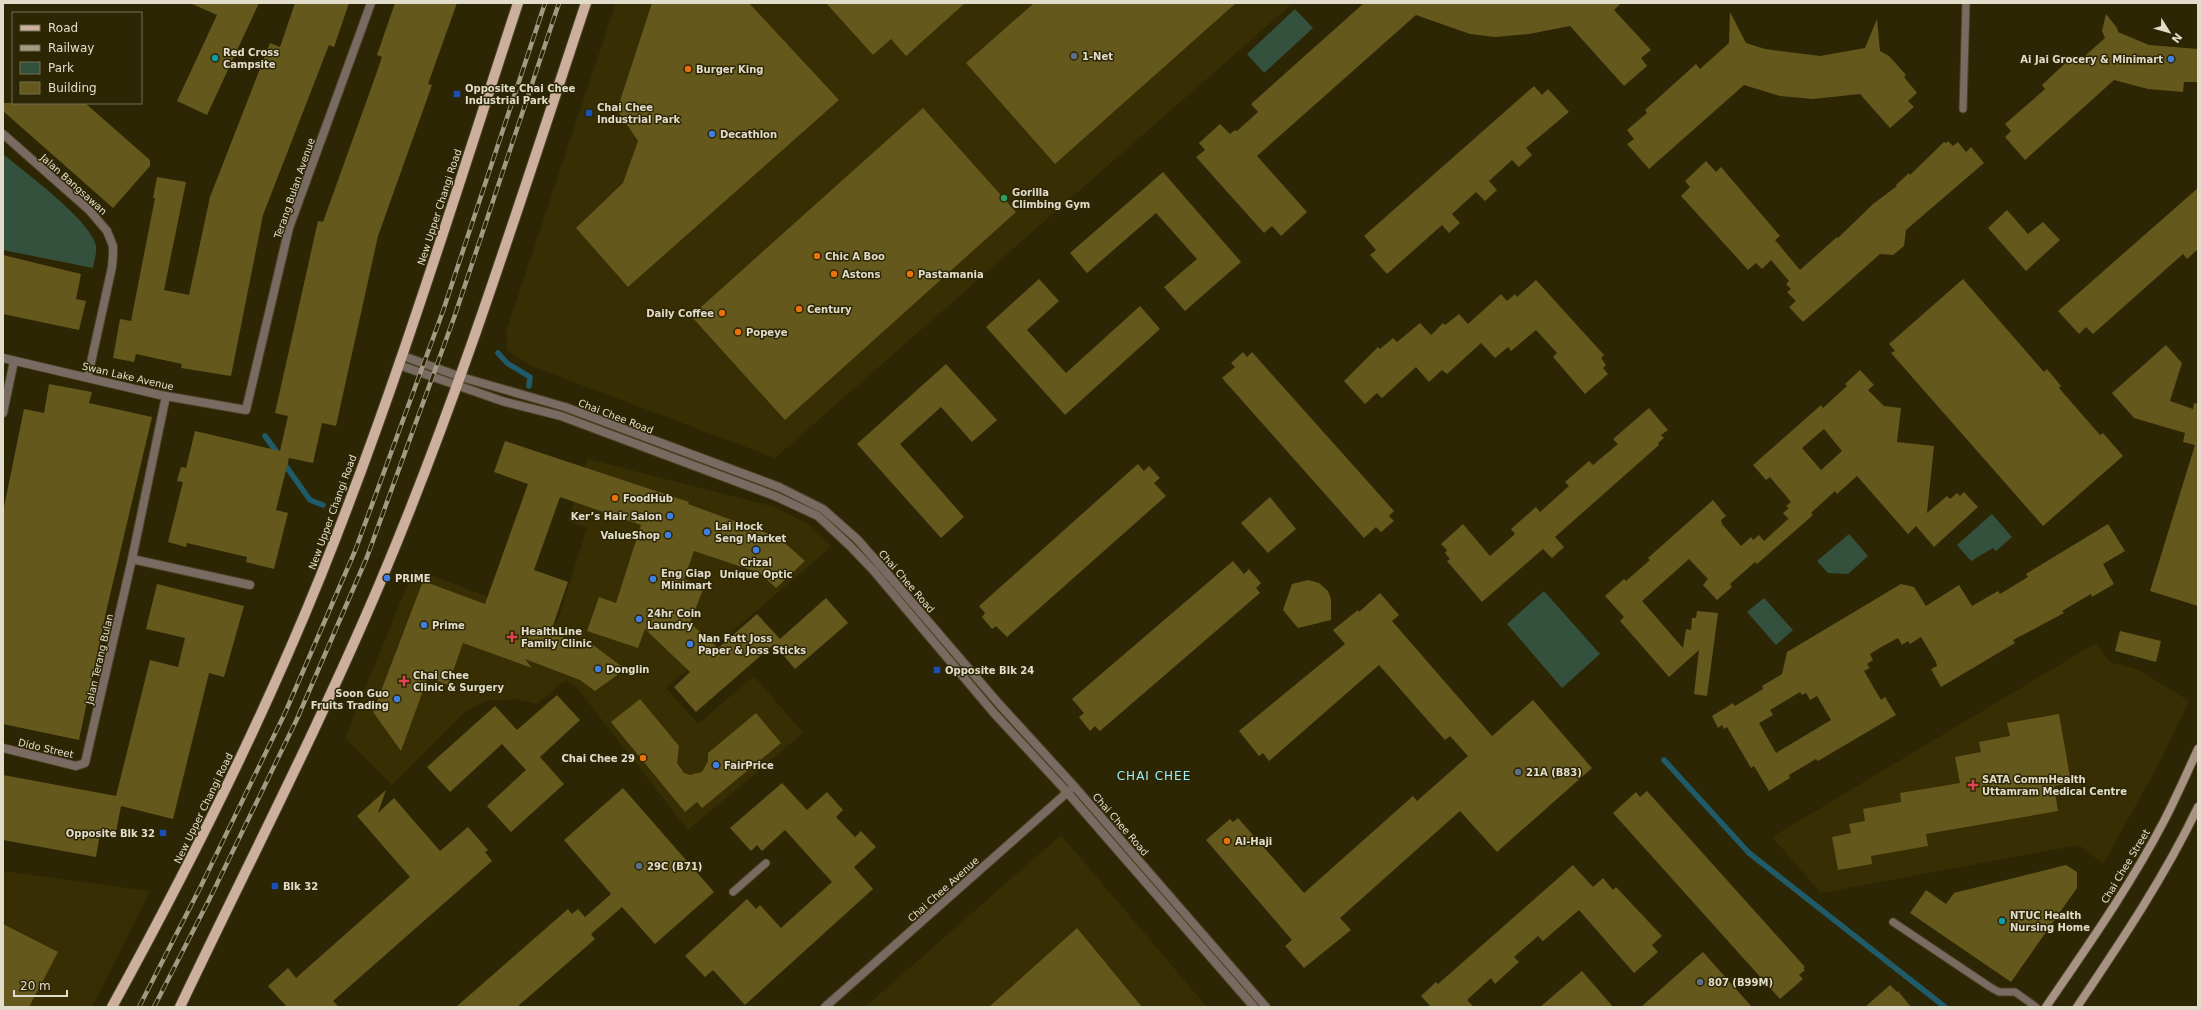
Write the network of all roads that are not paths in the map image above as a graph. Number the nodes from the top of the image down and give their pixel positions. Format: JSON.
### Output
{"nodes":[{"id":1,"x":371,"y":3,"type":"edge"},
{"id":2,"x":518,"y":3,"type":"edge"},
{"id":3,"x":586,"y":3,"type":"edge"},
{"id":4,"x":1966,"y":3,"type":"edge"},
{"id":5,"x":1963,"y":109,"type":"dead end"},
{"id":6,"x":3,"y":134,"type":"edge"},
{"id":7,"x":3,"y":358,"type":"edge"},
{"id":8,"x":14,"y":361,"type":"junction"},
{"id":9,"x":401,"y":361,"type":"junction"},
{"id":10,"x":88,"y":376,"type":"junction"},
{"id":11,"x":459,"y":381,"type":"junction"},
{"id":12,"x":166,"y":396,"type":"junction"},
{"id":13,"x":248,"y":408,"type":"joint"},
{"id":14,"x":3,"y":413,"type":"edge"},
{"id":15,"x":132,"y":559,"type":"junction"},
{"id":16,"x":250,"y":585,"type":"dead end"},
{"id":17,"x":3,"y":748,"type":"edge"},
{"id":18,"x":2198,"y":749,"type":"edge"},
{"id":19,"x":85,"y":763,"type":"joint"},
{"id":20,"x":1074,"y":786,"type":"junction"},
{"id":21,"x":1067,"y":792,"type":"junction"},
{"id":22,"x":2198,"y":807,"type":"edge"},
{"id":23,"x":766,"y":863,"type":"dead end"},
{"id":24,"x":733,"y":892,"type":"dead end"},
{"id":25,"x":1893,"y":922,"type":"dead end"},
{"id":26,"x":112,"y":1007,"type":"edge"},
{"id":27,"x":180,"y":1007,"type":"edge"},
{"id":28,"x":825,"y":1007,"type":"edge"},
{"id":29,"x":1254,"y":1007,"type":"edge"},
{"id":30,"x":1266,"y":1007,"type":"edge"},
{"id":31,"x":2036,"y":1007,"type":"edge"},
{"id":32,"x":2046,"y":1007,"type":"edge"},
{"id":33,"x":2077,"y":1007,"type":"edge"}],
"edges":[{"from":1,"to":13,"type":"street","name":"Terang Bulan Avenue"},
{"from":2,"to":9,"type":"main road","name":"New Upper Changi Road"},
{"from":3,"to":11,"type":"main road"},
{"from":4,"to":5,"type":"lane"},
{"from":6,"to":10,"type":"street","name":"Jalan Bangsawan"},
{"from":7,"to":8,"type":"street","name":"Swan Lake Avenue"},
{"from":8,"to":10,"type":"street","name":"Swan Lake Avenue"},
{"from":8,"to":14,"type":"street"},
{"from":9,"to":11,"type":"street","name":"Chai Chee Road"},
{"from":9,"to":26,"type":"main road","name":"New Upper Changi Road"},
{"from":10,"to":12,"type":"street","name":"Swan Lake Avenue"},
{"from":11,"to":20,"type":"street","name":"Chai Chee Road"},
{"from":11,"to":21,"type":"street","name":"Chai Chee Road"},
{"from":11,"to":27,"type":"main road"},
{"from":12,"to":13,"type":"street","name":"Swan Lake Avenue"},
{"from":12,"to":15,"type":"street","name":"Jalan Terang Bulan"},
{"from":15,"to":16,"type":"street"},
{"from":15,"to":19,"type":"street","name":"Jalan Terang Bulan"},
{"from":17,"to":19,"type":"street","name":"Dido Street"},
{"from":18,"to":32,"type":"street","name":"Chai Chee Street"},
{"from":20,"to":21,"type":"street","name":"Chai Chee Avenue"},
{"from":20,"to":30,"type":"street","name":"Chai Chee Road"},
{"from":21,"to":28,"type":"street","name":"Chai Chee Avenue"},
{"from":21,"to":29,"type":"street","name":"Chai Chee Road"},
{"from":22,"to":33,"type":"street"},
{"from":23,"to":24,"type":"lane"},
{"from":25,"to":31,"type":"lane"}]}
